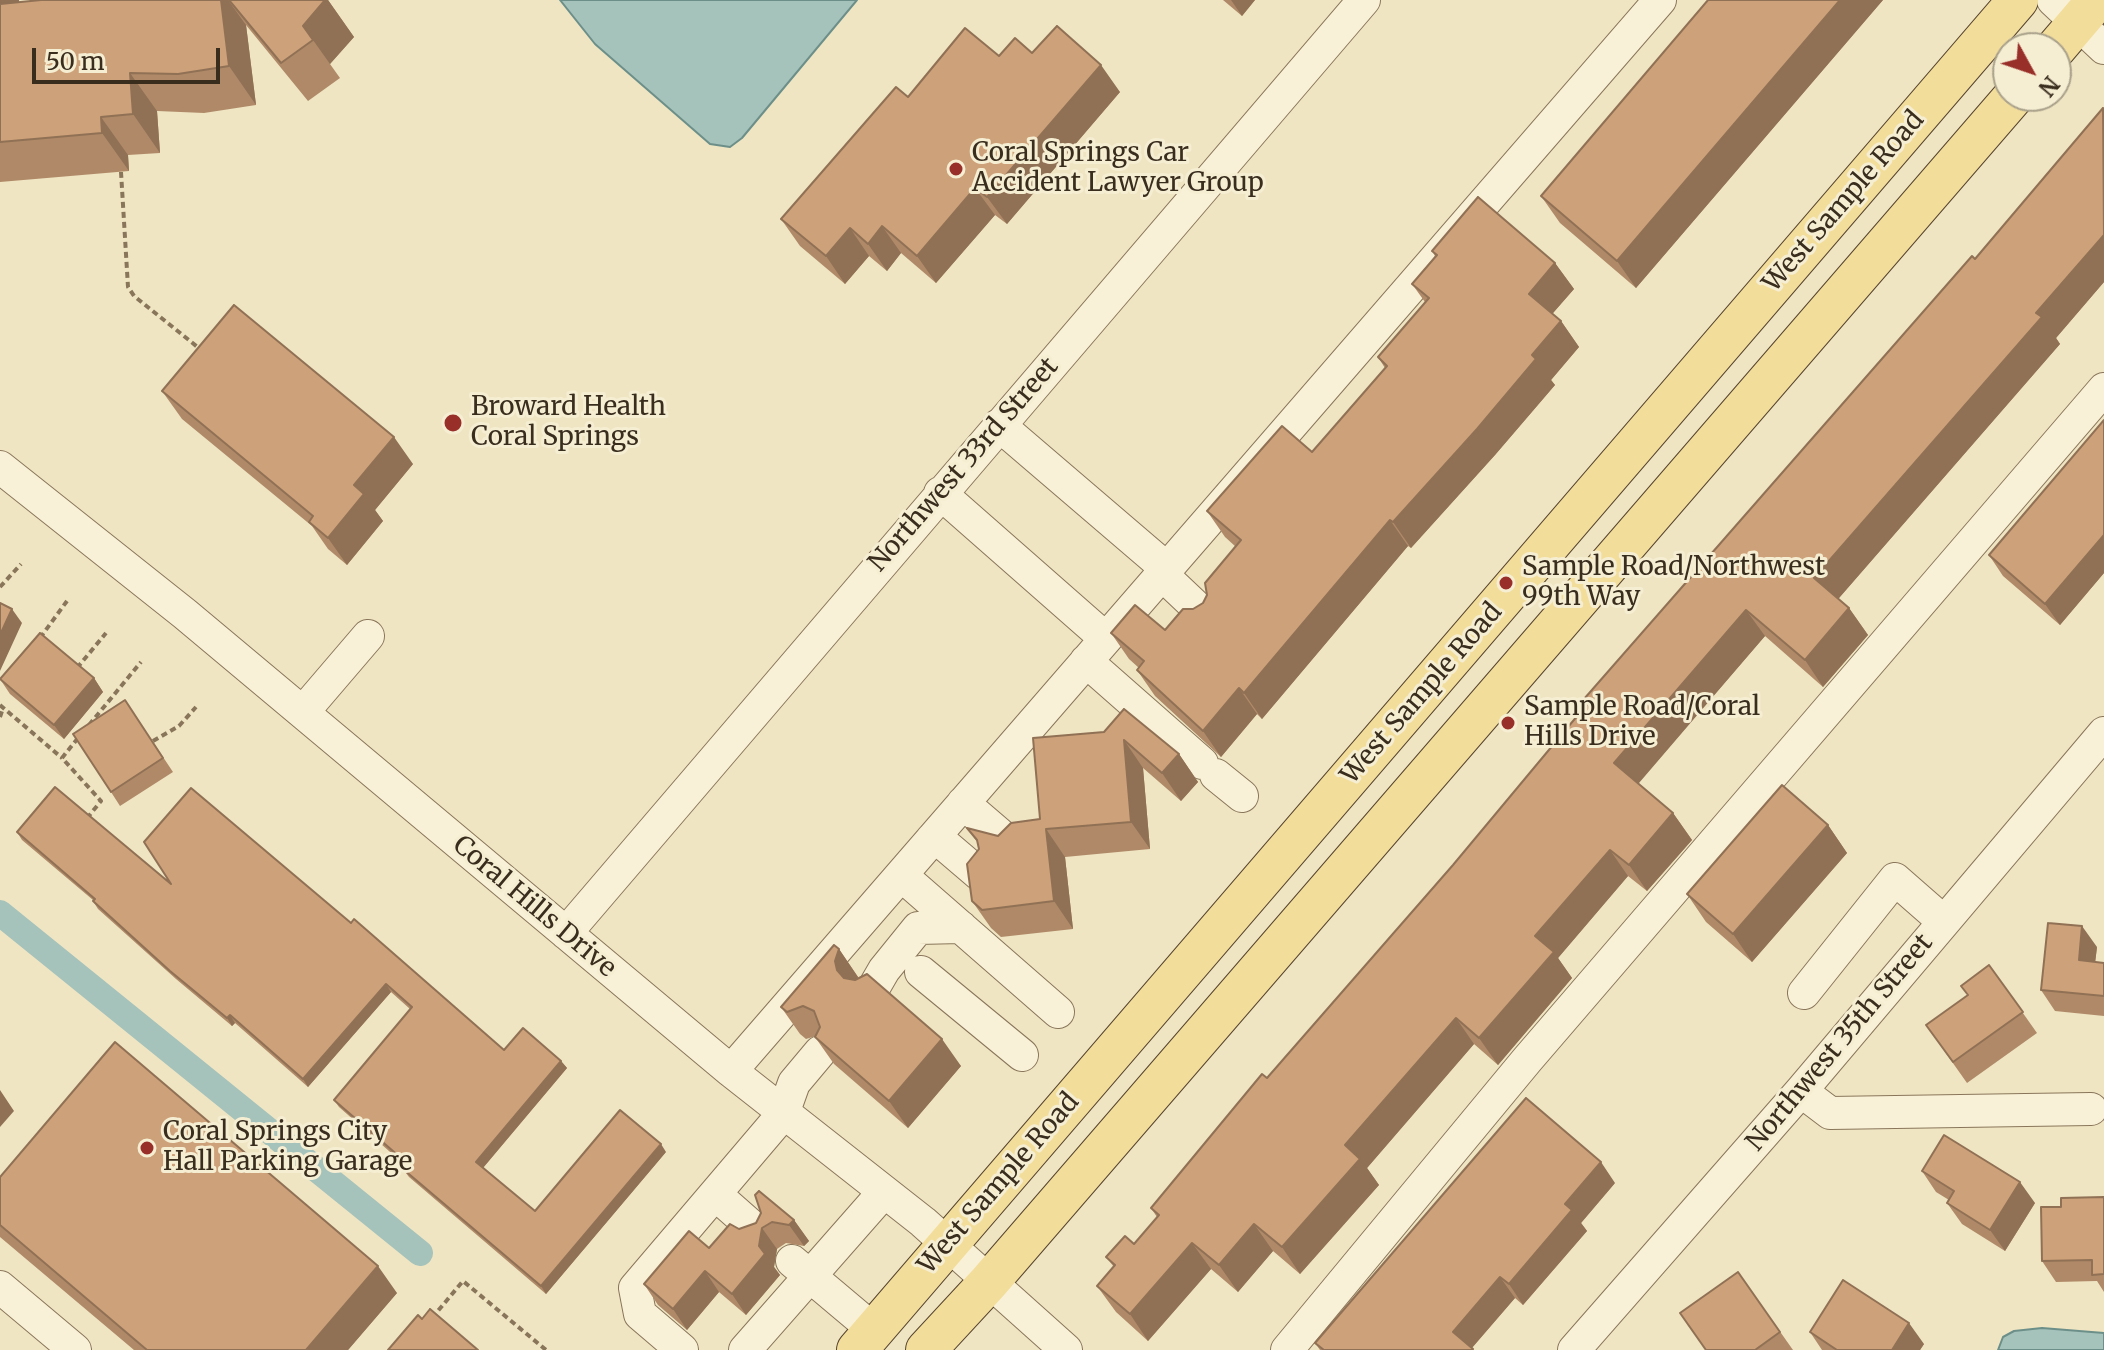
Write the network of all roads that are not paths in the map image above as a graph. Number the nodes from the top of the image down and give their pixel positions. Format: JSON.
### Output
{"nodes":[{"id":1,"x":1364,"y":0,"type":"edge"},
{"id":2,"x":1660,"y":0,"type":"edge"},
{"id":3,"x":2018,"y":0,"type":"edge"},
{"id":4,"x":2000,"y":112,"type":"edge"},
{"id":5,"x":2104,"y":389,"type":"edge"},
{"id":6,"x":1667,"y":408,"type":"junction"},
{"id":7,"x":999,"y":425,"type":"junction"},
{"id":8,"x":0,"y":467,"type":"edge"},
{"id":9,"x":940,"y":493,"type":"junction"},
{"id":10,"x":1166,"y":568,"type":"junction"},
{"id":11,"x":1207,"y":617,"type":"edge"},
{"id":12,"x":1475,"y":633,"type":"junction"},
{"id":13,"x":368,"y":636,"type":"dead end"},
{"id":14,"x":1096,"y":650,"type":"junction"},
{"id":15,"x":1519,"y":668,"type":"junction"},
{"id":16,"x":303,"y":712,"type":"junction"},
{"id":17,"x":2104,"y":733,"type":"edge"},
{"id":18,"x":1427,"y":774,"type":"junction"},
{"id":19,"x":1242,"y":796,"type":"dead end"},
{"id":20,"x":963,"y":803,"type":"junction"},
{"id":21,"x":932,"y":839,"type":"junction"},
{"id":22,"x":1012,"y":845,"type":"edge"},
{"id":23,"x":979,"y":874,"type":"edge"},
{"id":24,"x":894,"y":882,"type":"junction"},
{"id":25,"x":1943,"y":921,"type":"junction"},
{"id":26,"x":961,"y":927,"type":"junction"},
{"id":27,"x":918,"y":928,"type":"junction"},
{"id":28,"x":566,"y":933,"type":"junction"},
{"id":29,"x":847,"y":938,"type":"junction"},
{"id":30,"x":921,"y":972,"type":"dead end"},
{"id":31,"x":1804,"y":993,"type":"dead end"},
{"id":32,"x":1058,"y":1012,"type":"dead end"},
{"id":33,"x":818,"y":1054,"type":"edge"},
{"id":34,"x":1022,"y":1055,"type":"dead end"},
{"id":35,"x":731,"y":1071,"type":"junction"},
{"id":36,"x":1801,"y":1091,"type":"junction"},
{"id":37,"x":2091,"y":1109,"type":"dead end"},
{"id":38,"x":783,"y":1114,"type":"junction"},
{"id":39,"x":883,"y":1193,"type":"junction"},
{"id":40,"x":715,"y":1194,"type":"junction"},
{"id":41,"x":757,"y":1231,"type":"edge"},
{"id":42,"x":947,"y":1244,"type":"junction"},
{"id":43,"x":801,"y":1268,"type":"junction"},
{"id":44,"x":988,"y":1283,"type":"junction"},
{"id":45,"x":0,"y":1287,"type":"edge"},
{"id":46,"x":865,"y":1340,"type":"edge"},
{"id":47,"x":75,"y":1350,"type":"edge"},
{"id":48,"x":682,"y":1350,"type":"edge"},
{"id":49,"x":745,"y":1350,"type":"edge"},
{"id":50,"x":926,"y":1350,"type":"edge"},
{"id":51,"x":1066,"y":1350,"type":"edge"},
{"id":52,"x":1287,"y":1350,"type":"edge"},
{"id":53,"x":1574,"y":1350,"type":"edge"}],
"edges":[{"from":1,"to":7,"type":"street","name":"Northwest 33rd Street"},
{"from":2,"to":10,"type":"street"},
{"from":3,"to":6,"type":"main road","name":"West Sample Road"},
{"from":4,"to":15,"type":"main road","name":"West Sample Road"},
{"from":5,"to":52,"type":"street"},
{"from":6,"to":12,"type":"main road","name":"West Sample Road"},
{"from":6,"to":15,"type":"main road"},
{"from":7,"to":9,"type":"street","name":"Northwest 33rd Street"},
{"from":7,"to":10,"type":"street"},
{"from":8,"to":16,"type":"street","name":"Coral Hills Drive"},
{"from":9,"to":14,"type":"street"},
{"from":9,"to":28,"type":"street","name":"Northwest 33rd Street"},
{"from":10,"to":11,"type":"street"},
{"from":10,"to":14,"type":"street"},
{"from":12,"to":18,"type":"main road"},
{"from":12,"to":42,"type":"main road","name":"West Sample Road"},
{"from":13,"to":16,"type":"street"},
{"from":14,"to":19,"type":"street"},
{"from":14,"to":20,"type":"street"},
{"from":15,"to":18,"type":"main road","name":"West Sample Road"},
{"from":16,"to":28,"type":"street","name":"Coral Hills Drive"},
{"from":17,"to":25,"type":"street","name":"Northwest 35th Street"},
{"from":18,"to":44,"type":"main road","name":"West Sample Road"},
{"from":20,"to":21,"type":"street"},
{"from":20,"to":22,"type":"street"},
{"from":21,"to":23,"type":"street"},
{"from":21,"to":24,"type":"street"},
{"from":24,"to":26,"type":"street"},
{"from":24,"to":27,"type":"street"},
{"from":24,"to":29,"type":"street"},
{"from":25,"to":31,"type":"street"},
{"from":25,"to":36,"type":"street","name":"Northwest 35th Street"},
{"from":26,"to":27,"type":"street"},
{"from":26,"to":32,"type":"street"},
{"from":27,"to":29,"type":"street"},
{"from":28,"to":35,"type":"street","name":"Coral Hills Drive"},
{"from":29,"to":35,"type":"street"},
{"from":30,"to":34,"type":"street"},
{"from":33,"to":38,"type":"street"},
{"from":35,"to":38,"type":"street","name":"Coral Hills Drive"},
{"from":36,"to":37,"type":"street"},
{"from":36,"to":53,"type":"street","name":"Northwest 35th Street"},
{"from":38,"to":39,"type":"street","name":"Coral Hills Drive"},
{"from":38,"to":40,"type":"street"},
{"from":39,"to":42,"type":"street","name":"Coral Hills Drive"},
{"from":39,"to":43,"type":"street"},
{"from":40,"to":41,"type":"street"},
{"from":40,"to":48,"type":"street"},
{"from":42,"to":44,"type":"street","name":"Coral Hills Drive"},
{"from":42,"to":46,"type":"main road","name":"West Sample Road"},
{"from":43,"to":46,"type":"street"},
{"from":43,"to":49,"type":"street"},
{"from":44,"to":50,"type":"main road","name":"West Sample Road"},
{"from":44,"to":51,"type":"street","name":"Coral Hills Drive"},
{"from":45,"to":47,"type":"street"}]}
